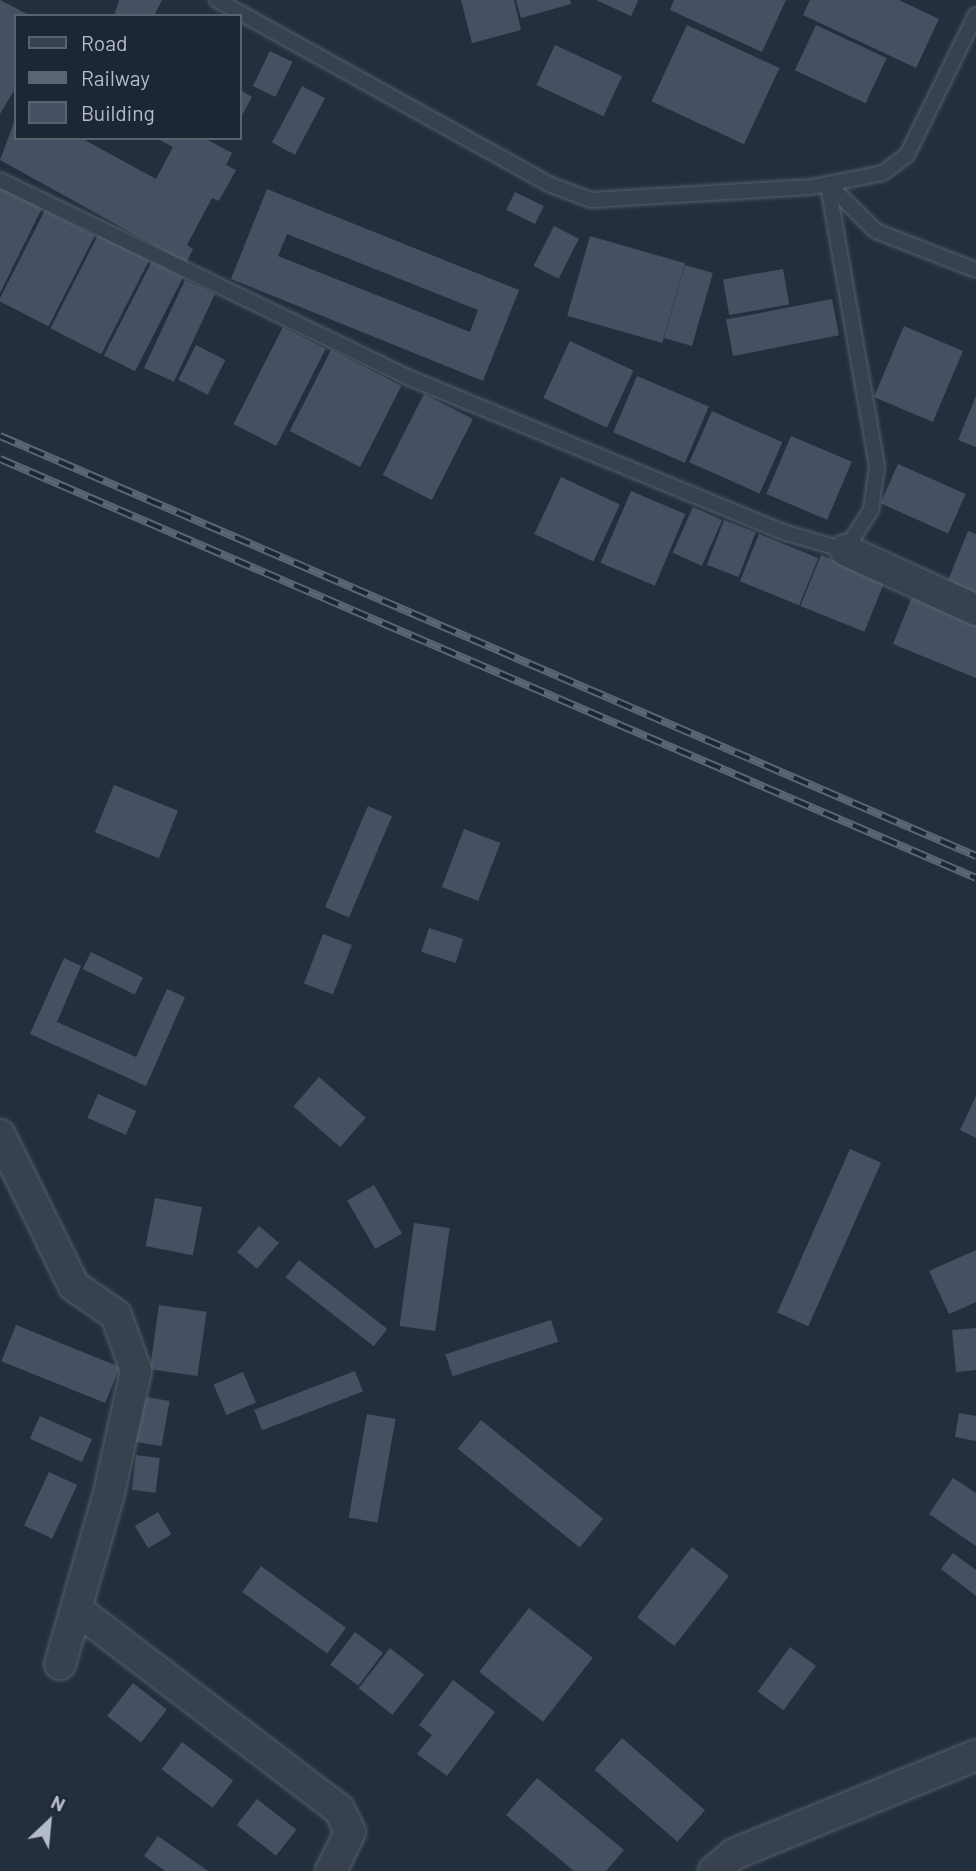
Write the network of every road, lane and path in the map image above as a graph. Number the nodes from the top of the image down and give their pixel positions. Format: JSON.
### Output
{"nodes":[{"id":1,"x":217,"y":0,"type":"edge"},
{"id":2,"x":976,"y":15,"type":"edge"},
{"id":3,"x":0,"y":180,"type":"edge"},
{"id":4,"x":828,"y":184,"type":"junction"},
{"id":5,"x":976,"y":270,"type":"edge"},
{"id":6,"x":845,"y":550,"type":"junction"},
{"id":7,"x":976,"y":610,"type":"edge"},
{"id":8,"x":0,"y":1135,"type":"edge"},
{"id":9,"x":76,"y":1609,"type":"junction"},
{"id":10,"x":60,"y":1664,"type":"dead end"},
{"id":11,"x":976,"y":1755,"type":"edge"},
{"id":12,"x":331,"y":1871,"type":"edge"},
{"id":13,"x":714,"y":1871,"type":"edge"}],
"edges":[{"from":1,"to":4,"type":"lane"},
{"from":2,"to":4,"type":"lane"},
{"from":3,"to":6,"type":"lane"},
{"from":4,"to":5,"type":"lane"},
{"from":4,"to":6,"type":"lane"},
{"from":6,"to":7,"type":"street"},
{"from":8,"to":9,"type":"street"},
{"from":9,"to":10,"type":"street"},
{"from":9,"to":12,"type":"street"},
{"from":11,"to":13,"type":"street"}]}
